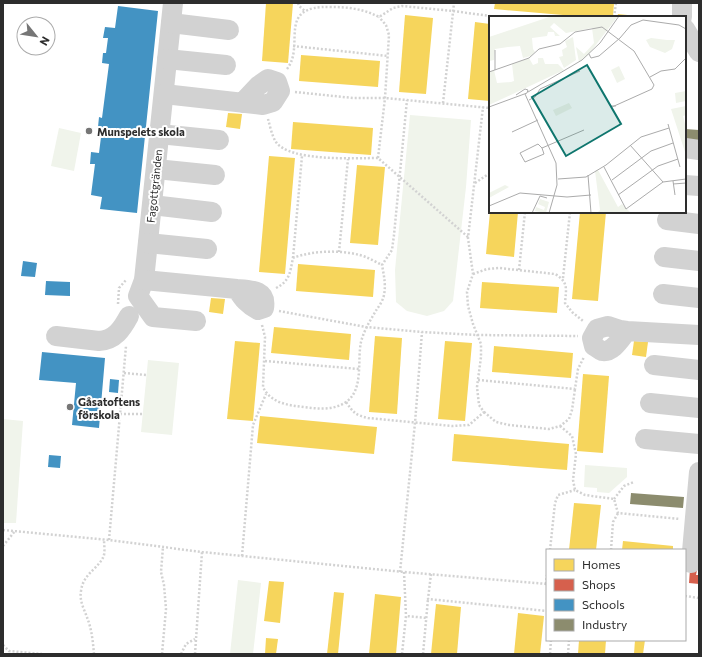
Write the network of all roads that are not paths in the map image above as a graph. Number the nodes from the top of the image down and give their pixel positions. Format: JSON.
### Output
{"nodes":[{"id":1,"x":173,"y":3,"type":"edge"},
{"id":2,"x":682,"y":3,"type":"edge"},
{"id":3,"x":682,"y":16,"type":"edge"},
{"id":4,"x":171,"y":23,"type":"junction"},
{"id":5,"x":229,"y":30,"type":"dead end"},
{"id":6,"x":686,"y":32,"type":"edge"},
{"id":7,"x":699,"y":52,"type":"edge"},
{"id":8,"x":167,"y":59,"type":"junction"},
{"id":9,"x":226,"y":65,"type":"dead end"},
{"id":10,"x":164,"y":94,"type":"junction"},
{"id":11,"x":242,"y":103,"type":"junction"},
{"id":12,"x":159,"y":134,"type":"junction"},
{"id":13,"x":219,"y":140,"type":"dead end"},
{"id":14,"x":686,"y":148,"type":"edge"},
{"id":15,"x":699,"y":150,"type":"edge"},
{"id":16,"x":156,"y":169,"type":"junction"},
{"id":17,"x":215,"y":175,"type":"dead end"},
{"id":18,"x":686,"y":185,"type":"edge"},
{"id":19,"x":699,"y":186,"type":"edge"},
{"id":20,"x":152,"y":205,"type":"junction"},
{"id":21,"x":212,"y":212,"type":"dead end"},
{"id":22,"x":667,"y":220,"type":"dead end"},
{"id":23,"x":699,"y":224,"type":"edge"},
{"id":24,"x":148,"y":243,"type":"junction"},
{"id":25,"x":208,"y":249,"type":"dead end"},
{"id":26,"x":664,"y":257,"type":"dead end"},
{"id":27,"x":699,"y":261,"type":"edge"},
{"id":28,"x":141,"y":288,"type":"junction"},
{"id":29,"x":663,"y":294,"type":"dead end"},
{"id":30,"x":699,"y":298,"type":"edge"},
{"id":31,"x":262,"y":304,"type":"road end"},
{"id":32,"x":129,"y":316,"type":"dead end"},
{"id":33,"x":196,"y":321,"type":"dead end"},
{"id":34,"x":699,"y":335,"type":"edge"},
{"id":35,"x":56,"y":336,"type":"dead end"},
{"id":36,"x":594,"y":338,"type":"road end"},
{"id":37,"x":654,"y":365,"type":"dead end"},
{"id":38,"x":699,"y":370,"type":"edge"},
{"id":39,"x":650,"y":403,"type":"dead end"},
{"id":40,"x":699,"y":408,"type":"edge"},
{"id":41,"x":645,"y":439,"type":"dead end"},
{"id":42,"x":699,"y":444,"type":"edge"},
{"id":43,"x":699,"y":472,"type":"edge"},
{"id":44,"x":691,"y":563,"type":"dead end"}],
"edges":[{"from":1,"to":4,"type":"street","name":"Fagottgränden"},
{"from":2,"to":3,"type":"street"},
{"from":4,"to":5,"type":"street"},
{"from":4,"to":8,"type":"street","name":"Fagottgränden"},
{"from":6,"to":7,"type":"street"},
{"from":8,"to":9,"type":"street"},
{"from":8,"to":10,"type":"street","name":"Fagottgränden"},
{"from":10,"to":11,"type":"street"},
{"from":10,"to":12,"type":"street","name":"Fagottgränden"},
{"from":11,"to":11,"type":"street"},
{"from":12,"to":13,"type":"street"},
{"from":12,"to":16,"type":"street","name":"Fagottgränden"},
{"from":14,"to":15,"type":"street"},
{"from":16,"to":17,"type":"street"},
{"from":16,"to":20,"type":"street","name":"Fagottgränden"},
{"from":18,"to":19,"type":"street"},
{"from":20,"to":21,"type":"street"},
{"from":20,"to":24,"type":"street","name":"Fagottgränden"},
{"from":22,"to":23,"type":"street"},
{"from":24,"to":25,"type":"street"},
{"from":24,"to":28,"type":"street","name":"Fagottgränden"},
{"from":26,"to":27,"type":"street"},
{"from":28,"to":31,"type":"street"},
{"from":28,"to":33,"type":"street"},
{"from":29,"to":30,"type":"street"},
{"from":32,"to":35,"type":"street"},
{"from":34,"to":36,"type":"street"},
{"from":37,"to":38,"type":"street"},
{"from":39,"to":40,"type":"street"},
{"from":41,"to":42,"type":"street"},
{"from":43,"to":44,"type":"street"}]}
